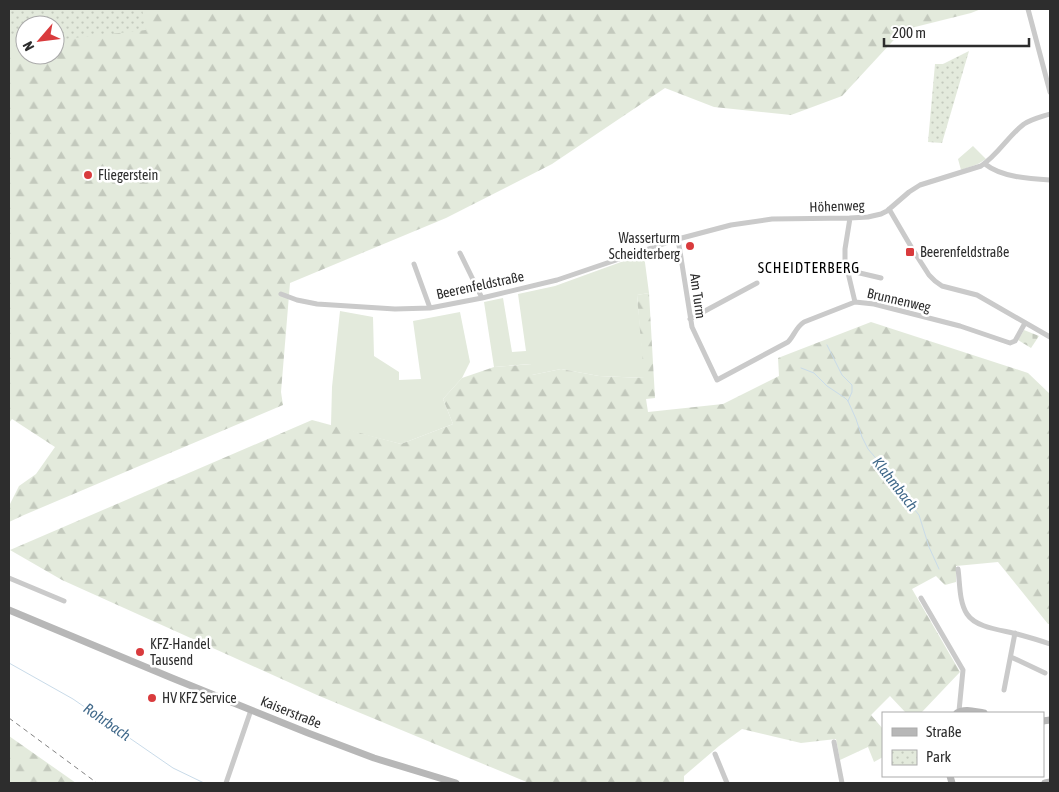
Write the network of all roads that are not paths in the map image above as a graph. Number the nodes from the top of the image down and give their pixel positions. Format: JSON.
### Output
{"nodes":[{"id":1,"x":1028,"y":9,"type":"edge"},
{"id":2,"x":1050,"y":92,"type":"edge"},
{"id":3,"x":1050,"y":114,"type":"edge"},
{"id":4,"x":985,"y":164,"type":"junction"},
{"id":5,"x":1050,"y":180,"type":"edge"},
{"id":6,"x":889,"y":209,"type":"junction"},
{"id":7,"x":850,"y":218,"type":"junction"},
{"id":8,"x":678,"y":239,"type":"junction"},
{"id":9,"x":460,"y":253,"type":"dead end"},
{"id":10,"x":414,"y":264,"type":"dead end"},
{"id":11,"x":847,"y":270,"type":"junction"},
{"id":12,"x":881,"y":278,"type":"dead end"},
{"id":13,"x":757,"y":283,"type":"dead end"},
{"id":14,"x":281,"y":294,"type":"dead end"},
{"id":15,"x":482,"y":298,"type":"junction"},
{"id":16,"x":855,"y":302,"type":"junction"},
{"id":17,"x":430,"y":308,"type":"junction"},
{"id":18,"x":690,"y":319,"type":"junction"},
{"id":19,"x":1025,"y":323,"type":"junction"},
{"id":20,"x":1050,"y":335,"type":"edge"},
{"id":21,"x":718,"y":380,"type":"joint"},
{"id":22,"x":958,"y":569,"type":"dead end"},
{"id":23,"x":9,"y":578,"type":"edge"},
{"id":24,"x":921,"y":598,"type":"dead end"},
{"id":25,"x":64,"y":601,"type":"dead end"},
{"id":26,"x":9,"y":610,"type":"edge"},
{"id":27,"x":1015,"y":633,"type":"junction"},
{"id":28,"x":1050,"y":644,"type":"edge"},
{"id":29,"x":1011,"y":657,"type":"junction"},
{"id":30,"x":1045,"y":673,"type":"dead end"},
{"id":31,"x":1004,"y":690,"type":"dead end"},
{"id":32,"x":251,"y":710,"type":"junction"},
{"id":33,"x":958,"y":712,"type":"edge"},
{"id":34,"x":978,"y":712,"type":"edge"},
{"id":35,"x":834,"y":742,"type":"dead end"},
{"id":36,"x":715,"y":754,"type":"dead end"},
{"id":37,"x":1050,"y":782,"type":"edge"},
{"id":38,"x":226,"y":783,"type":"edge"},
{"id":39,"x":456,"y":783,"type":"edge"},
{"id":40,"x":728,"y":783,"type":"edge"},
{"id":41,"x":842,"y":783,"type":"edge"},
{"id":42,"x":1045,"y":783,"type":"edge"}],
"edges":[{"from":1,"to":2,"type":"street"},
{"from":3,"to":4,"type":"street","name":"Höhenweg"},
{"from":4,"to":5,"type":"street"},
{"from":4,"to":6,"type":"street","name":"Höhenweg"},
{"from":6,"to":7,"type":"street","name":"Höhenweg"},
{"from":6,"to":19,"type":"street"},
{"from":7,"to":8,"type":"street","name":"Höhenweg"},
{"from":7,"to":11,"type":"street"},
{"from":8,"to":15,"type":"street","name":"Beerenfeldstraße"},
{"from":8,"to":18,"type":"street","name":"Am Turm"},
{"from":9,"to":15,"type":"street"},
{"from":10,"to":17,"type":"street"},
{"from":11,"to":12,"type":"street"},
{"from":11,"to":16,"type":"street"},
{"from":13,"to":18,"type":"street"},
{"from":14,"to":17,"type":"street","name":"Beerenfeldstraße"},
{"from":15,"to":17,"type":"street","name":"Beerenfeldstraße"},
{"from":16,"to":19,"type":"street","name":"Brunnenweg"},
{"from":16,"to":21,"type":"street","name":"Brunnenweg"},
{"from":18,"to":21,"type":"street","name":"Am Turm"},
{"from":19,"to":20,"type":"street"},
{"from":22,"to":27,"type":"street"},
{"from":23,"to":25,"type":"street"},
{"from":24,"to":33,"type":"street"},
{"from":26,"to":32,"type":"main road","name":"Kaiserstraße"},
{"from":27,"to":28,"type":"street"},
{"from":27,"to":29,"type":"street"},
{"from":29,"to":30,"type":"street"},
{"from":29,"to":31,"type":"street"},
{"from":32,"to":38,"type":"street"},
{"from":32,"to":39,"type":"main road","name":"Kaiserstraße"},
{"from":33,"to":34,"type":"main road"},
{"from":35,"to":41,"type":"street"},
{"from":36,"to":40,"type":"street"},
{"from":37,"to":42,"type":"main road"}]}
